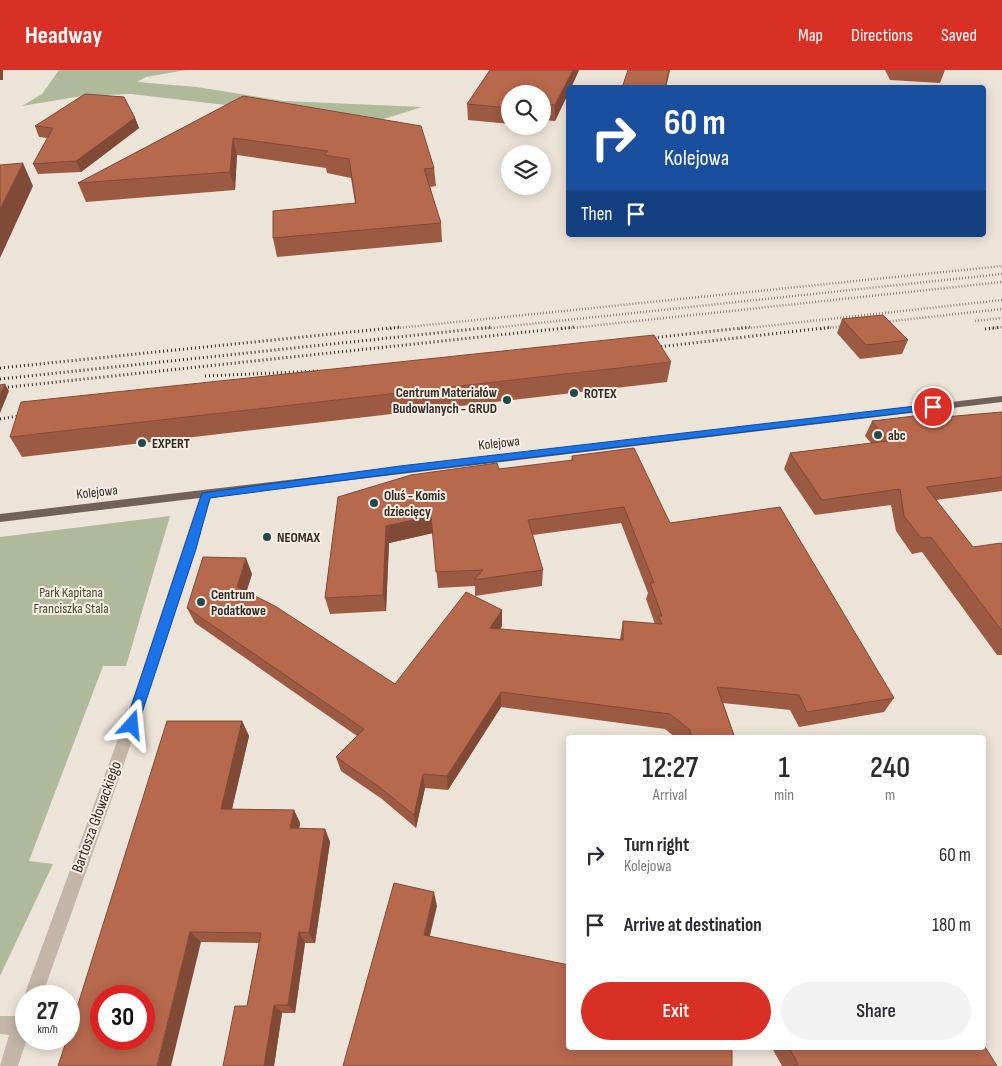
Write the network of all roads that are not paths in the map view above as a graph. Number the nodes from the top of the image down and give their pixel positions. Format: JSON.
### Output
{"nodes":[{"id":1,"x":1002,"y":399,"type":"edge"},
{"id":2,"x":206,"y":495,"type":"junction"},
{"id":3,"x":0,"y":518,"type":"edge"},
{"id":4,"x":37,"y":985,"type":"edge"},
{"id":5,"x":15,"y":1022,"type":"edge"},
{"id":6,"x":0,"y":1025,"type":"edge"},
{"id":7,"x":15,"y":1046,"type":"edge"},
{"id":8,"x":8,"y":1066,"type":"edge"}],
"edges":[{"from":1,"to":2,"type":"main road","name":"Kolejowa"},
{"from":2,"to":3,"type":"main road","name":"Kolejowa"},
{"from":2,"to":4,"type":"street","name":"Bartosza Głowackiego"},
{"from":5,"to":6,"type":"street"},
{"from":7,"to":8,"type":"street"}]}
